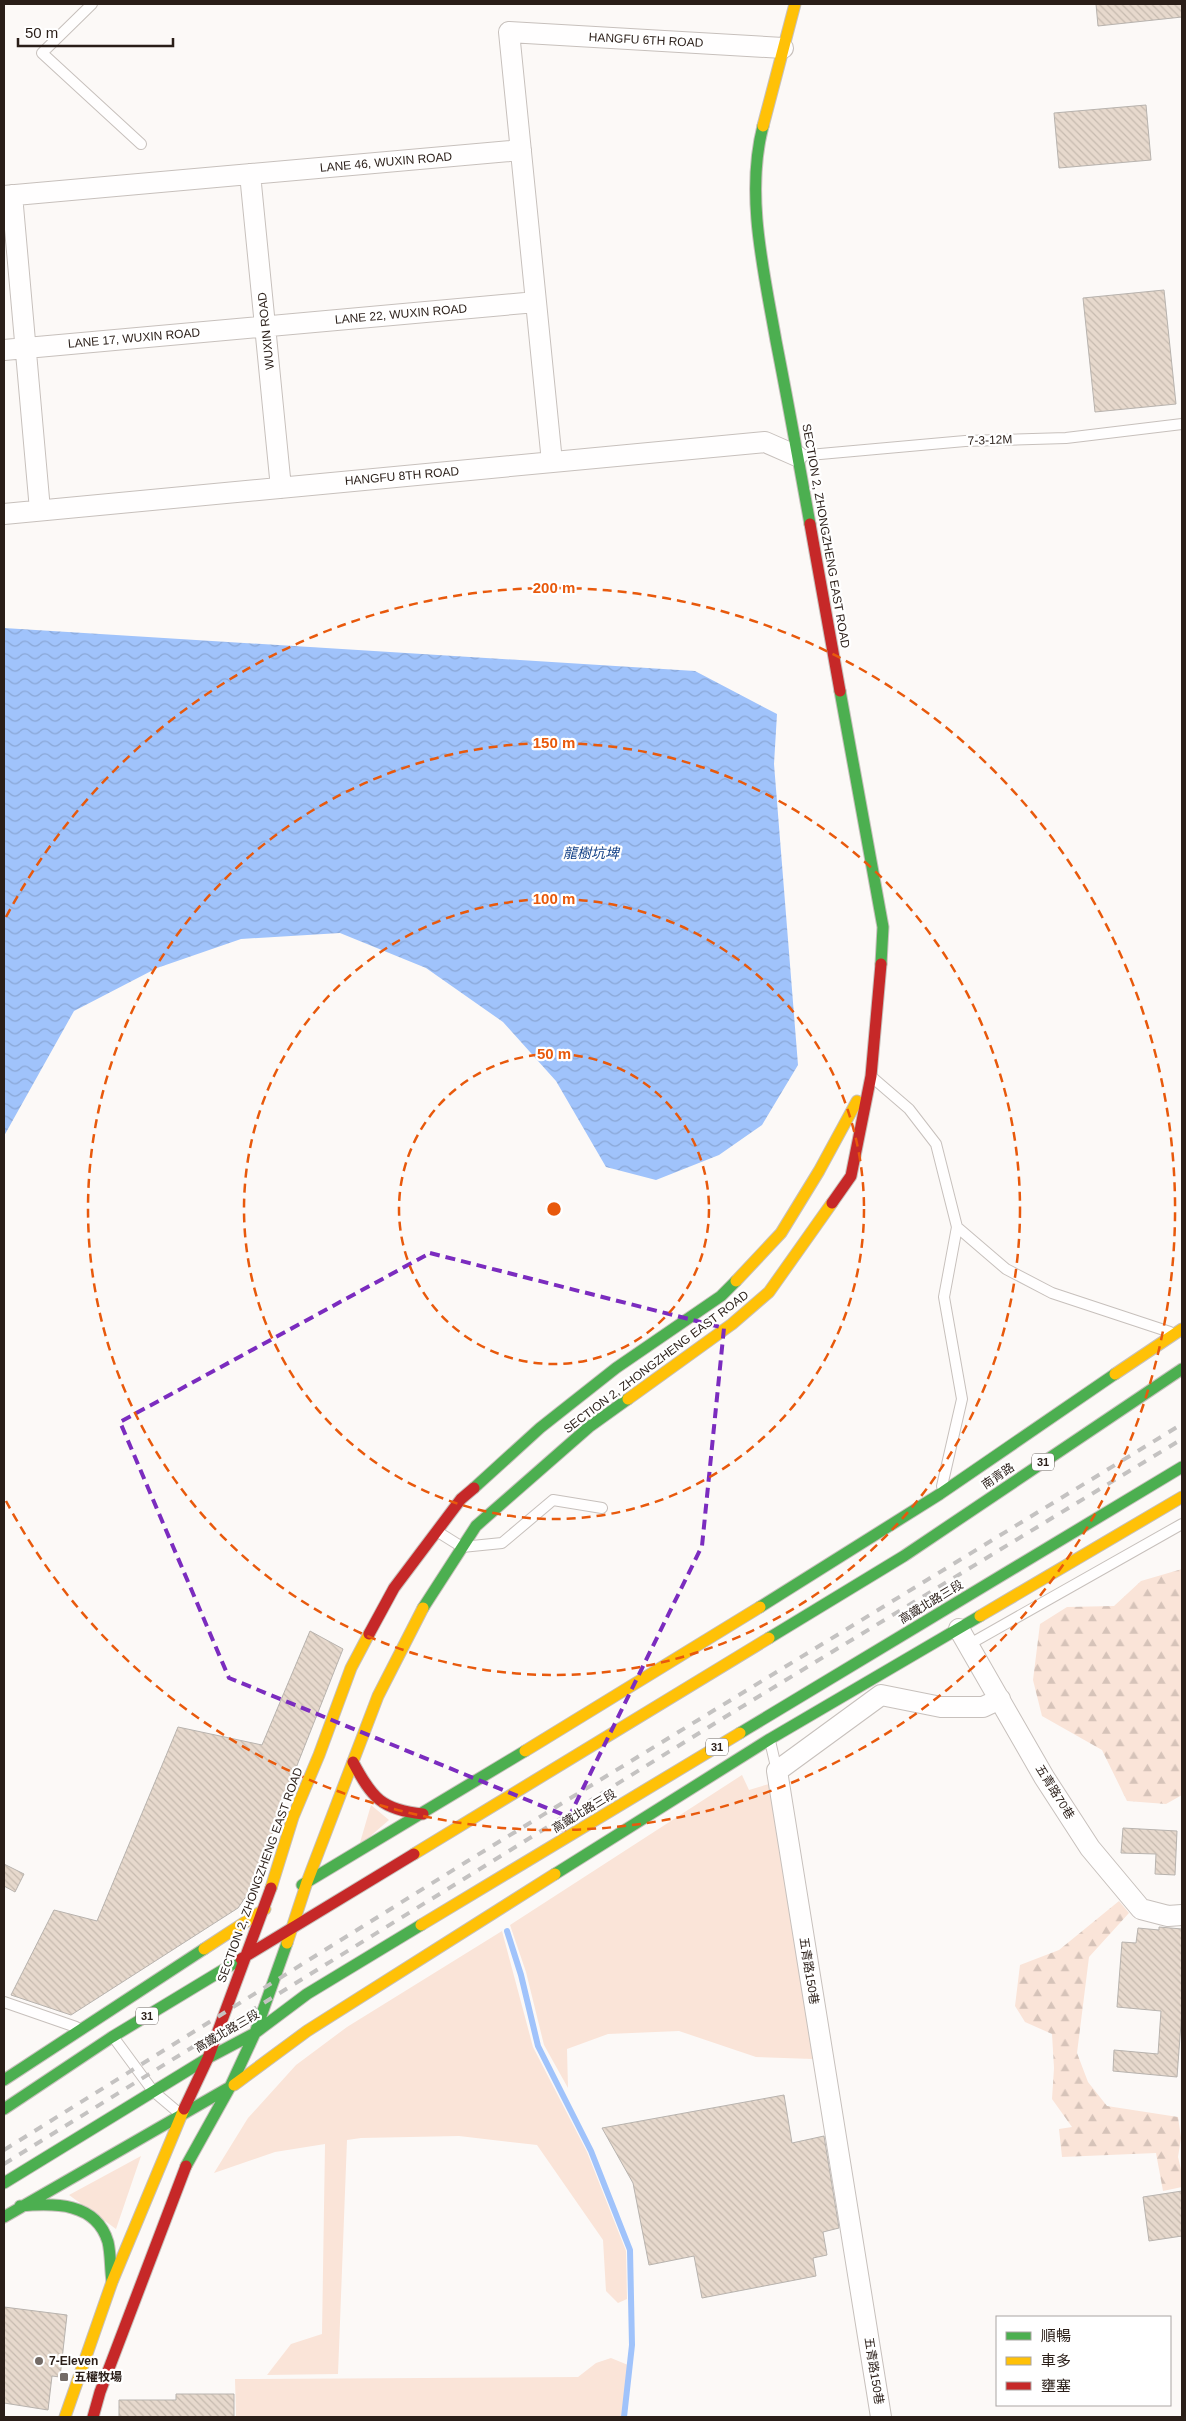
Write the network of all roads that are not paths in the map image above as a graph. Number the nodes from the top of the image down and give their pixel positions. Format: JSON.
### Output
{"nodes":[{"id":1,"x":92,"y":4,"type":"edge"},
{"id":2,"x":795,"y":4,"type":"edge"},
{"id":3,"x":783,"y":48,"type":"junction"},
{"id":4,"x":142,"y":144,"type":"dead end"},
{"id":5,"x":521,"y":150,"type":"junction"},
{"id":6,"x":250,"y":174,"type":"junction"},
{"id":7,"x":8,"y":196,"type":"edge"},
{"id":8,"x":536,"y":302,"type":"junction"},
{"id":9,"x":265,"y":326,"type":"junction"},
{"id":10,"x":25,"y":348,"type":"junction"},
{"id":11,"x":4,"y":350,"type":"edge"},
{"id":12,"x":1182,"y":424,"type":"edge"},
{"id":13,"x":797,"y":456,"type":"junction"},
{"id":14,"x":552,"y":462,"type":"junction"},
{"id":15,"x":281,"y":488,"type":"junction"},
{"id":16,"x":40,"y":510,"type":"junction"},
{"id":17,"x":4,"y":514,"type":"edge"},
{"id":18,"x":871,"y":1076,"type":"junction"},
{"id":19,"x":957,"y":1227,"type":"junction"},
{"id":20,"x":1180,"y":1335,"type":"edge"},
{"id":21,"x":1182,"y":1369,"type":"edge"},
{"id":22,"x":1182,"y":1467,"type":"edge"},
{"id":23,"x":940,"y":1494,"type":"junction"},
{"id":24,"x":1182,"y":1497,"type":"edge"},
{"id":25,"x":602,"y":1508,"type":"dead end"},
{"id":26,"x":1182,"y":1524,"type":"edge"},
{"id":27,"x":437,"y":1531,"type":"junction"},
{"id":28,"x":462,"y":1547,"type":"junction"},
{"id":29,"x":964,"y":1637,"type":"junction"},
{"id":30,"x":1000,"y":1699,"type":"junction"},
{"id":31,"x":770,"y":1739,"type":"junction"},
{"id":32,"x":353,"y":1762,"type":"junction"},
{"id":33,"x":777,"y":1771,"type":"junction"},
{"id":34,"x":423,"y":1814,"type":"junction"},
{"id":35,"x":307,"y":1882,"type":"junction"},
{"id":36,"x":293,"y":1891,"type":"dead end"},
{"id":37,"x":279,"y":1900,"type":"dead end"},
{"id":38,"x":265,"y":1909,"type":"junction"},
{"id":39,"x":1182,"y":1915,"type":"edge"},
{"id":40,"x":293,"y":1928,"type":"junction"},
{"id":41,"x":246,"y":1957,"type":"junction"},
{"id":42,"x":4,"y":2002,"type":"edge"},
{"id":43,"x":80,"y":2028,"type":"junction"},
{"id":44,"x":255,"y":2033,"type":"junction"},
{"id":45,"x":112,"y":2036,"type":"junction"},
{"id":46,"x":208,"y":2058,"type":"junction"},
{"id":47,"x":4,"y":2080,"type":"edge"},
{"id":48,"x":230,"y":2087,"type":"junction"},
{"id":49,"x":153,"y":2091,"type":"junction"},
{"id":50,"x":4,"y":2109,"type":"edge"},
{"id":51,"x":181,"y":2115,"type":"junction"},
{"id":52,"x":4,"y":2183,"type":"edge"},
{"id":53,"x":20,"y":2206,"type":"junction"},
{"id":54,"x":4,"y":2217,"type":"edge"},
{"id":55,"x":112,"y":2282,"type":"junction"},
{"id":56,"x":65,"y":2417,"type":"edge"},
{"id":57,"x":92,"y":2417,"type":"edge"},
{"id":58,"x":882,"y":2417,"type":"edge"}],
"edges":[{"from":1,"to":4,"type":"lane"},
{"from":2,"to":3,"type":"main road","name":"SECTION 2, ZHONGZHENG EAST ROAD"},
{"from":3,"to":5,"type":"street","name":"HANGFU 6TH ROAD"},
{"from":3,"to":13,"type":"main road","name":"SECTION 2, ZHONGZHENG EAST ROAD"},
{"from":5,"to":6,"type":"street","name":"LANE 46, WUXIN ROAD"},
{"from":5,"to":8,"type":"street"},
{"from":6,"to":7,"type":"street","name":"LANE 46, WUXIN ROAD"},
{"from":6,"to":9,"type":"street","name":"WUXIN ROAD"},
{"from":7,"to":10,"type":"street"},
{"from":8,"to":9,"type":"street","name":"LANE 22, WUXIN ROAD"},
{"from":8,"to":14,"type":"street"},
{"from":9,"to":10,"type":"street","name":"LANE 17, WUXIN ROAD"},
{"from":9,"to":15,"type":"street","name":"WUXIN ROAD"},
{"from":10,"to":11,"type":"street","name":"LANE 17, WUXIN ROAD"},
{"from":10,"to":16,"type":"street"},
{"from":12,"to":13,"type":"lane","name":"7-3-12M"},
{"from":13,"to":14,"type":"street","name":"HANGFU 8TH ROAD"},
{"from":13,"to":18,"type":"main road","name":"SECTION 2, ZHONGZHENG EAST ROAD"},
{"from":14,"to":15,"type":"street","name":"HANGFU 8TH ROAD"},
{"from":15,"to":16,"type":"street","name":"HANGFU 8TH ROAD"},
{"from":16,"to":17,"type":"street","name":"HANGFU 8TH ROAD"},
{"from":18,"to":19,"type":"lane"},
{"from":18,"to":27,"type":"main road","name":"SECTION 2, ZHONGZHENG EAST ROAD"},
{"from":18,"to":28,"type":"main road","name":"SECTION 2, ZHONGZHENG EAST ROAD"},
{"from":19,"to":20,"type":"lane"},
{"from":19,"to":23,"type":"lane"},
{"from":20,"to":23,"type":"main road","name":"南青路"},
{"from":21,"to":40,"type":"main road","name":"南青路","number":"31"},
{"from":22,"to":44,"type":"main road","name":"高鐵北路三段","number":"31"},
{"from":23,"to":34,"type":"main road"},
{"from":24,"to":29,"type":"main road"},
{"from":25,"to":28,"type":"lane"},
{"from":26,"to":29,"type":"lane"},
{"from":27,"to":28,"type":"lane"},
{"from":27,"to":38,"type":"main road","name":"SECTION 2, ZHONGZHENG EAST ROAD"},
{"from":28,"to":32,"type":"main road","name":"SECTION 2, ZHONGZHENG EAST ROAD"},
{"from":29,"to":30,"type":"street","name":"五青路70巷"},
{"from":29,"to":31,"type":"main road"},
{"from":30,"to":33,"type":"street"},
{"from":30,"to":39,"type":"street","name":"五青路70巷"},
{"from":31,"to":33,"type":"lane"},
{"from":31,"to":48,"type":"main road"},
{"from":32,"to":34,"type":"main road"},
{"from":32,"to":35,"type":"main road","name":"SECTION 2, ZHONGZHENG EAST ROAD"},
{"from":33,"to":58,"type":"street","name":"五青路150巷"},
{"from":34,"to":35,"type":"main road"},
{"from":35,"to":36,"type":"main road"},
{"from":35,"to":40,"type":"main road","name":"SECTION 2, ZHONGZHENG EAST ROAD"},
{"from":37,"to":38,"type":"main road"},
{"from":38,"to":41,"type":"main road","name":"SECTION 2, ZHONGZHENG EAST ROAD"},
{"from":38,"to":43,"type":"main road"},
{"from":40,"to":41,"type":"main road","number":"31"},
{"from":40,"to":44,"type":"main road","name":"SECTION 2, ZHONGZHENG EAST ROAD"},
{"from":41,"to":45,"type":"main road","number":"31"},
{"from":41,"to":46,"type":"main road","name":"SECTION 2, ZHONGZHENG EAST ROAD"},
{"from":42,"to":43,"type":"lane"},
{"from":43,"to":45,"type":"lane"},
{"from":43,"to":47,"type":"main road"},
{"from":44,"to":46,"type":"main road","name":"高鐵北路三段","number":"31"},
{"from":44,"to":48,"type":"main road","name":"SECTION 2, ZHONGZHENG EAST ROAD"},
{"from":45,"to":49,"type":"lane"},
{"from":45,"to":50,"type":"main road","number":"31"},
{"from":46,"to":49,"type":"main road","name":"高鐵北路三段","number":"31"},
{"from":46,"to":51,"type":"main road","name":"SECTION 2, ZHONGZHENG EAST ROAD"},
{"from":48,"to":51,"type":"main road"},
{"from":48,"to":57,"type":"main road","name":"SECTION 2, ZHONGZHENG EAST ROAD"},
{"from":49,"to":51,"type":"lane"},
{"from":49,"to":52,"type":"main road","name":"高鐵北路三段","number":"31"},
{"from":51,"to":53,"type":"main road"},
{"from":51,"to":55,"type":"main road","name":"SECTION 2, ZHONGZHENG EAST ROAD"},
{"from":53,"to":54,"type":"main road"},
{"from":53,"to":55,"type":"main road"},
{"from":55,"to":56,"type":"main road","name":"SECTION 2, ZHONGZHENG EAST ROAD"}]}
